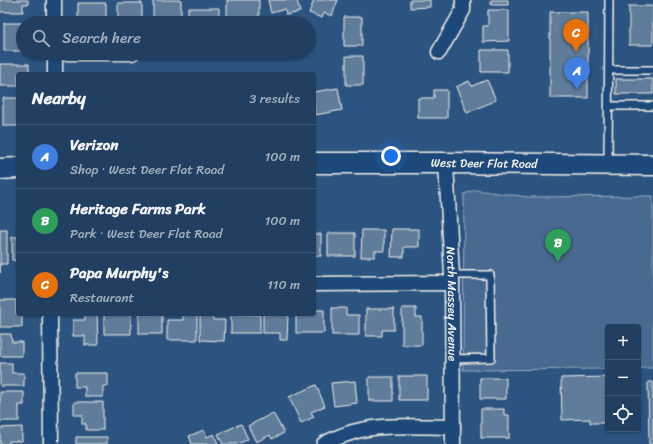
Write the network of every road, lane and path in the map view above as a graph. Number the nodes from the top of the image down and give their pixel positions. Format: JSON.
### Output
{"nodes":[{"id":1,"x":54,"y":0,"type":"edge"},
{"id":2,"x":463,"y":0,"type":"edge"},
{"id":3,"x":609,"y":0,"type":"edge"},
{"id":4,"x":54,"y":16,"type":"edge"},
{"id":5,"x":439,"y":52,"type":"dead end"},
{"id":6,"x":55,"y":60,"type":"edge"},
{"id":7,"x":609,"y":70,"type":"junction"},
{"id":8,"x":653,"y":70,"type":"edge"},
{"id":9,"x":55,"y":72,"type":"edge"},
{"id":10,"x":609,"y":106,"type":"junction"},
{"id":11,"x":653,"y":106,"type":"edge"},
{"id":12,"x":446,"y":163,"type":"junction"},
{"id":13,"x":316,"y":164,"type":"edge"},
{"id":14,"x":608,"y":165,"type":"junction"},
{"id":15,"x":653,"y":165,"type":"edge"},
{"id":16,"x":16,"y":168,"type":"edge"},
{"id":17,"x":0,"y":169,"type":"edge"},
{"id":18,"x":452,"y":279,"type":"junction"},
{"id":19,"x":316,"y":284,"type":"edge"},
{"id":20,"x":50,"y":316,"type":"edge"},
{"id":21,"x":452,"y":359,"type":"junction"},
{"id":22,"x":453,"y":427,"type":"junction"},
{"id":23,"x":51,"y":444,"type":"edge"},
{"id":24,"x":324,"y":444,"type":"edge"},
{"id":25,"x":453,"y":444,"type":"edge"}],
"edges":[{"from":1,"to":4,"type":"street"},
{"from":2,"to":5,"type":"street"},
{"from":3,"to":7,"type":"lane"},
{"from":6,"to":9,"type":"street"},
{"from":7,"to":8,"type":"lane"},
{"from":7,"to":10,"type":"lane"},
{"from":10,"to":11,"type":"lane"},
{"from":10,"to":14,"type":"lane"},
{"from":12,"to":13,"type":"main road","name":"West Deer Flat Road"},
{"from":12,"to":14,"type":"main road","name":"West Deer Flat Road"},
{"from":12,"to":18,"type":"street","name":"North Massey Avenue"},
{"from":14,"to":15,"type":"main road","name":"West Deer Flat Road"},
{"from":16,"to":17,"type":"main road"},
{"from":18,"to":19,"type":"street"},
{"from":18,"to":21,"type":"street","name":"North Massey Avenue"},
{"from":18,"to":21,"type":"lane"},
{"from":20,"to":23,"type":"street"},
{"from":21,"to":22,"type":"street","name":"North Massey Avenue"},
{"from":22,"to":24,"type":"street"},
{"from":22,"to":25,"type":"street","name":"North Massey Avenue"}]}
